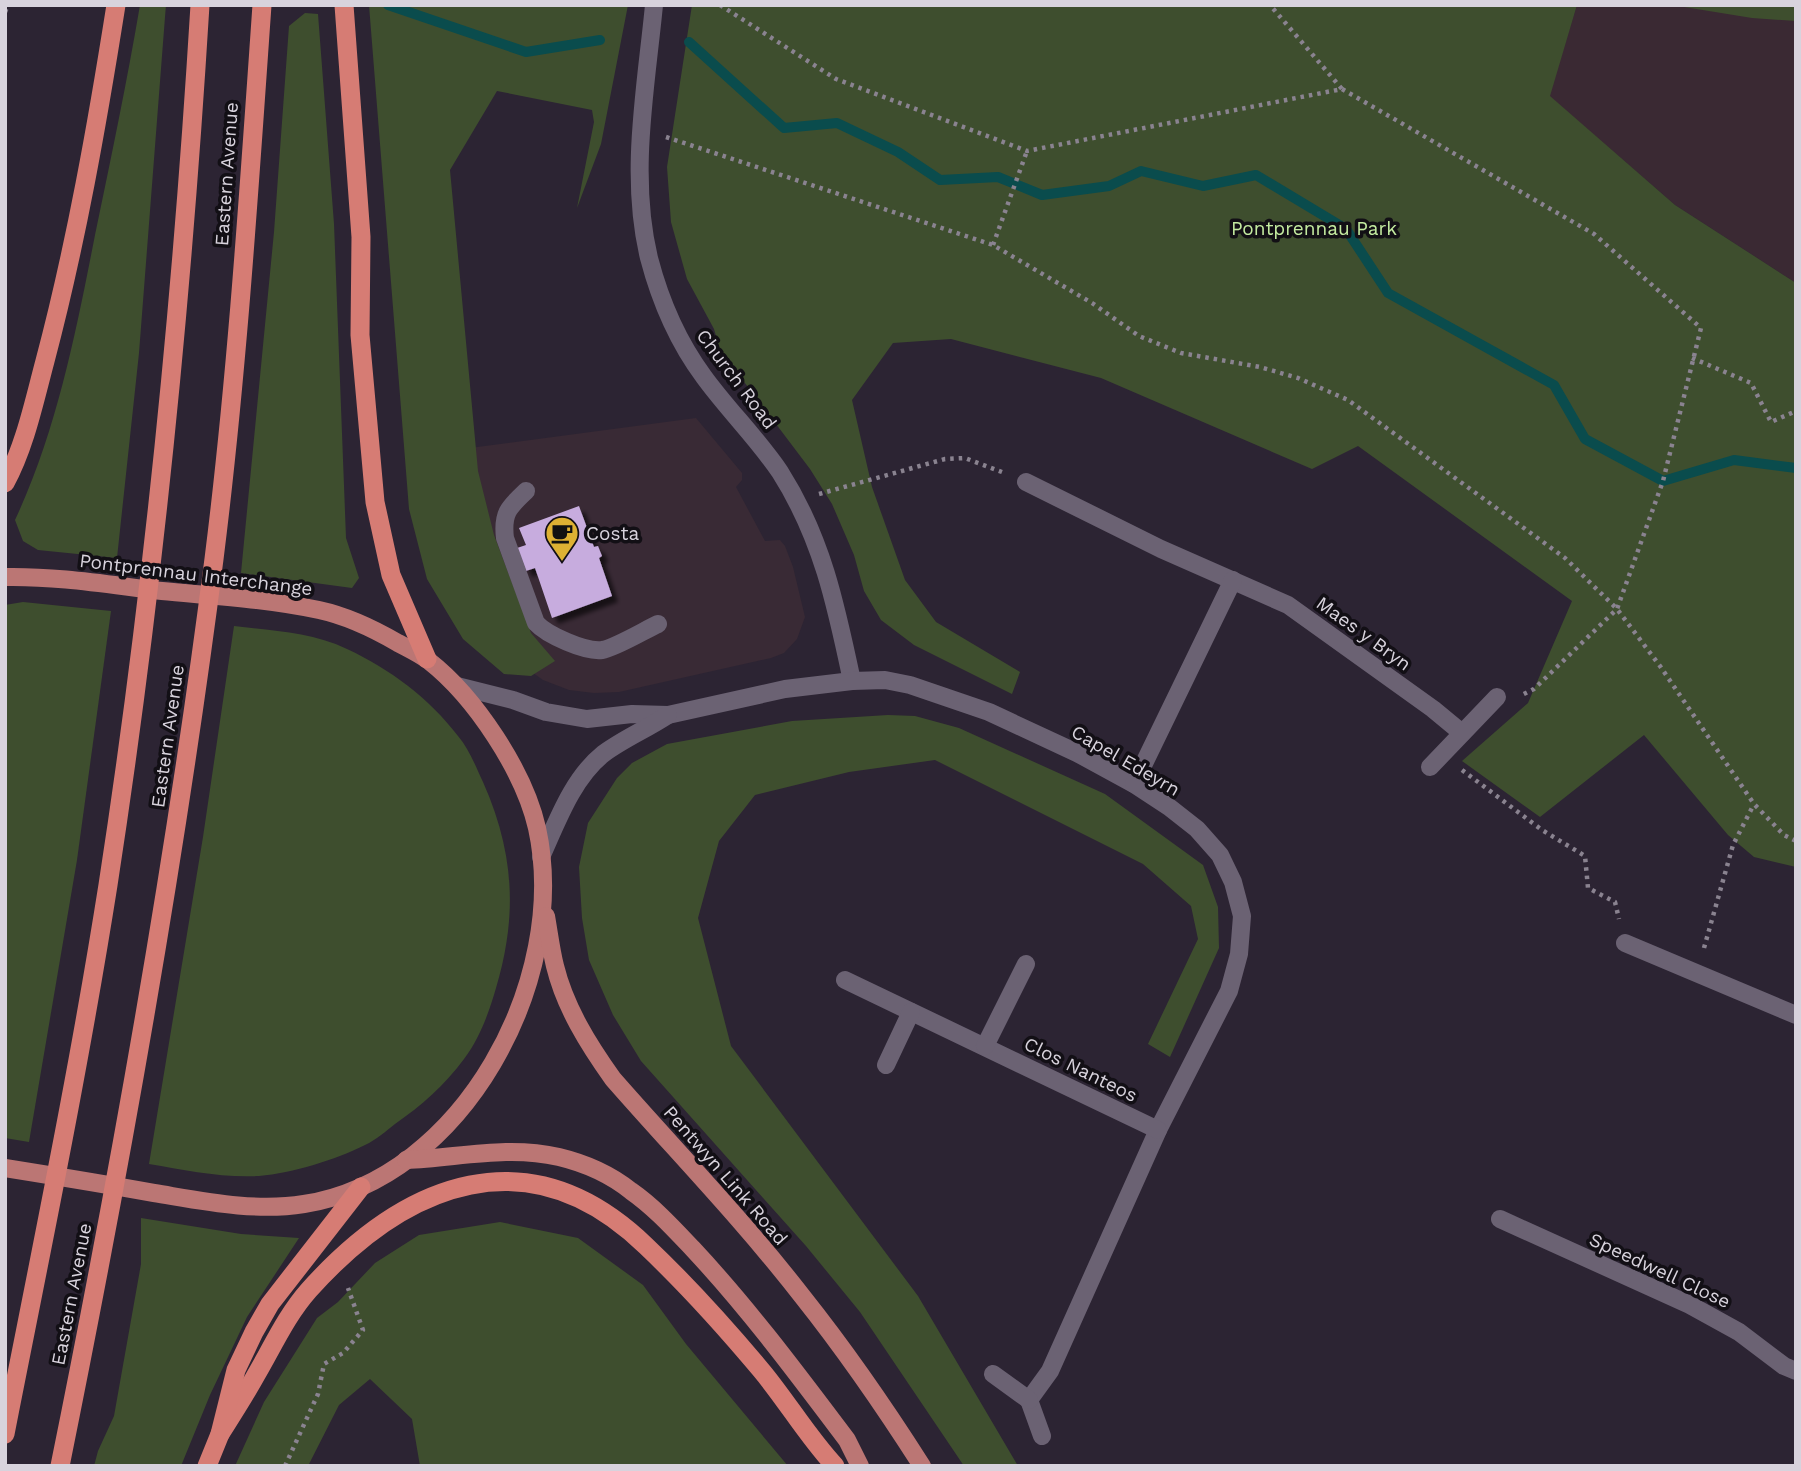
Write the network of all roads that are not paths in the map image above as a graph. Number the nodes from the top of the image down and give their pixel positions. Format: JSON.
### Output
{"nodes":[{"id":1,"x":116,"y":5,"type":"edge"},
{"id":2,"x":200,"y":5,"type":"edge"},
{"id":3,"x":262,"y":5,"type":"edge"},
{"id":4,"x":344,"y":5,"type":"edge"},
{"id":5,"x":654,"y":5,"type":"edge"},
{"id":6,"x":1026,"y":482,"type":"road end"},
{"id":7,"x":5,"y":483,"type":"edge"},
{"id":8,"x":526,"y":491,"type":"dead end"},
{"id":9,"x":5,"y":577,"type":"edge"},
{"id":10,"x":1233,"y":580,"type":"junction"},
{"id":11,"x":658,"y":624,"type":"dead end"},
{"id":12,"x":426,"y":659,"type":"junction"},
{"id":13,"x":852,"y":681,"type":"junction"},
{"id":14,"x":457,"y":686,"type":"junction"},
{"id":15,"x":1497,"y":697,"type":"road end"},
{"id":16,"x":668,"y":715,"type":"junction"},
{"id":17,"x":1462,"y":733,"type":"junction"},
{"id":18,"x":1436,"y":761,"type":"road end"},
{"id":19,"x":1134,"y":784,"type":"junction"},
{"id":20,"x":541,"y":857,"type":"junction"},
{"id":21,"x":542,"y":892,"type":"junction"},
{"id":22,"x":1625,"y":943,"type":"road end"},
{"id":23,"x":1026,"y":964,"type":"dead end"},
{"id":24,"x":845,"y":980,"type":"dead end"},
{"id":25,"x":911,"y":1012,"type":"junction"},
{"id":26,"x":1796,"y":1015,"type":"edge"},
{"id":27,"x":985,"y":1046,"type":"junction"},
{"id":28,"x":886,"y":1065,"type":"dead end"},
{"id":29,"x":1158,"y":1130,"type":"junction"},
{"id":30,"x":406,"y":1160,"type":"junction"},
{"id":31,"x":5,"y":1168,"type":"edge"},
{"id":32,"x":361,"y":1187,"type":"junction"},
{"id":33,"x":1500,"y":1219,"type":"dead end"},
{"id":34,"x":1796,"y":1371,"type":"edge"},
{"id":35,"x":993,"y":1374,"type":"dead end"},
{"id":36,"x":1029,"y":1400,"type":"junction"},
{"id":37,"x":5,"y":1434,"type":"edge"},
{"id":38,"x":220,"y":1434,"type":"junction"},
{"id":39,"x":1042,"y":1436,"type":"dead end"},
{"id":40,"x":60,"y":1466,"type":"edge"},
{"id":41,"x":207,"y":1466,"type":"edge"},
{"id":42,"x":835,"y":1466,"type":"edge"},
{"id":43,"x":860,"y":1466,"type":"edge"},
{"id":44,"x":922,"y":1466,"type":"edge"}],
"edges":[{"from":1,"to":7,"type":"highway"},
{"from":2,"to":37,"type":"highway","name":"Eastern Avenue"},
{"from":3,"to":40,"type":"highway","name":"Eastern Avenue"},
{"from":4,"to":12,"type":"highway"},
{"from":5,"to":13,"type":"street","name":"Church Road"},
{"from":6,"to":10,"type":"street","name":"Maes y Bryn"},
{"from":8,"to":11,"type":"street"},
{"from":9,"to":12,"type":"main road","name":"Pontprennau Interchange"},
{"from":10,"to":17,"type":"street","name":"Maes y Bryn"},
{"from":10,"to":19,"type":"street"},
{"from":12,"to":14,"type":"main road","name":"Pontprennau Interchange"},
{"from":13,"to":16,"type":"street","name":"Capel Edeyrn"},
{"from":13,"to":19,"type":"street","name":"Capel Edeyrn"},
{"from":14,"to":16,"type":"street","name":"Capel Edeyrn"},
{"from":14,"to":20,"type":"main road","name":"Pontprennau Interchange"},
{"from":15,"to":17,"type":"street"},
{"from":16,"to":20,"type":"street","name":"Capel Edeyrn"},
{"from":17,"to":18,"type":"street"},
{"from":19,"to":29,"type":"street","name":"Capel Edeyrn"},
{"from":20,"to":21,"type":"main road","name":"Pontprennau Interchange"},
{"from":21,"to":30,"type":"main road","name":"Pontprennau Interchange"},
{"from":21,"to":44,"type":"main road","name":"Pentwyn Link Road"},
{"from":22,"to":26,"type":"street"},
{"from":23,"to":27,"type":"street"},
{"from":24,"to":25,"type":"street","name":"Clos Nanteos"},
{"from":25,"to":27,"type":"street","name":"Clos Nanteos"},
{"from":25,"to":28,"type":"street"},
{"from":27,"to":29,"type":"street","name":"Clos Nanteos"},
{"from":29,"to":36,"type":"street","name":"Capel Edeyrn"},
{"from":30,"to":32,"type":"main road","name":"Pontprennau Interchange"},
{"from":30,"to":43,"type":"main road"},
{"from":31,"to":32,"type":"main road","name":"Pontprennau Interchange"},
{"from":32,"to":38,"type":"highway"},
{"from":33,"to":34,"type":"street","name":"Speedwell Close"},
{"from":35,"to":36,"type":"street"},
{"from":36,"to":39,"type":"street"},
{"from":38,"to":41,"type":"highway"},
{"from":38,"to":42,"type":"highway"}]}
